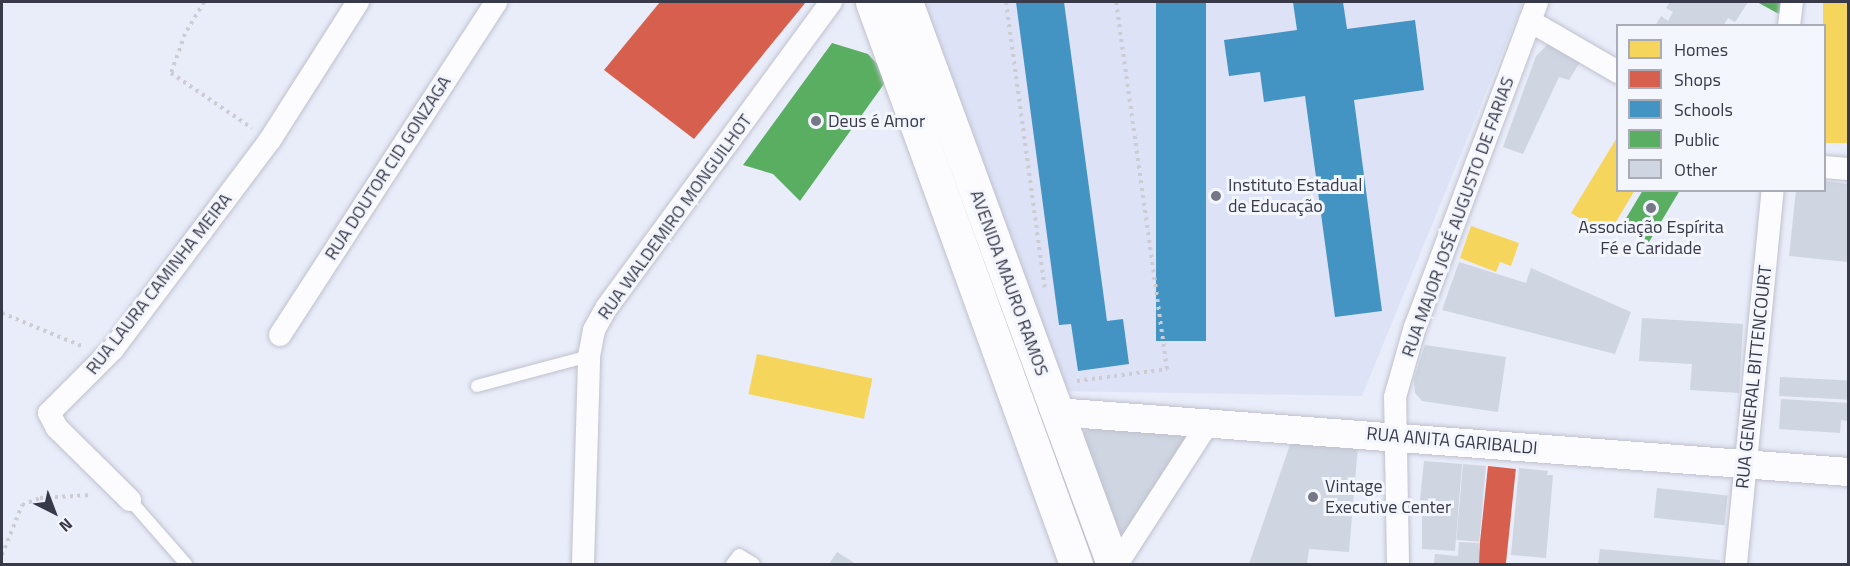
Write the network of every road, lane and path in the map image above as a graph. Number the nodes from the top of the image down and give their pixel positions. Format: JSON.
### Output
{"nodes":[{"id":1,"x":204,"y":2,"type":"edge"},
{"id":2,"x":358,"y":2,"type":"edge"},
{"id":3,"x":496,"y":2,"type":"edge"},
{"id":4,"x":831,"y":2,"type":"edge"},
{"id":5,"x":872,"y":2,"type":"edge"},
{"id":6,"x":906,"y":2,"type":"edge"},
{"id":7,"x":1006,"y":2,"type":"edge"},
{"id":8,"x":1116,"y":2,"type":"edge"},
{"id":9,"x":1792,"y":2,"type":"edge"},
{"id":10,"x":1533,"y":11,"type":"edge"},
{"id":11,"x":1789,"y":24,"type":"edge"},
{"id":12,"x":1616,"y":71,"type":"edge"},
{"id":13,"x":270,"y":140,"type":"junction"},
{"id":14,"x":1826,"y":167,"type":"edge"},
{"id":15,"x":1848,"y":169,"type":"edge"},
{"id":16,"x":1773,"y":192,"type":"edge"},
{"id":17,"x":1045,"y":291,"type":"dead end"},
{"id":18,"x":2,"y":313,"type":"edge"},
{"id":19,"x":280,"y":335,"type":"dead end"},
{"id":20,"x":588,"y":356,"type":"junction"},
{"id":21,"x":87,"y":378,"type":"junction"},
{"id":22,"x":1068,"y":382,"type":"dead end"},
{"id":23,"x":477,"y":386,"type":"dead end"},
{"id":24,"x":1056,"y":412,"type":"junction"},
{"id":25,"x":1209,"y":422,"type":"junction"},
{"id":26,"x":1026,"y":423,"type":"junction"},
{"id":27,"x":1394,"y":436,"type":"junction"},
{"id":28,"x":1746,"y":465,"type":"junction"},
{"id":29,"x":1848,"y":472,"type":"edge"},
{"id":30,"x":130,"y":500,"type":"junction"},
{"id":31,"x":2,"y":555,"type":"edge"},
{"id":32,"x":186,"y":564,"type":"edge"},
{"id":33,"x":583,"y":564,"type":"edge"},
{"id":34,"x":732,"y":564,"type":"edge"},
{"id":35,"x":754,"y":564,"type":"edge"},
{"id":36,"x":1076,"y":564,"type":"edge"},
{"id":37,"x":1115,"y":564,"type":"edge"},
{"id":38,"x":1398,"y":564,"type":"edge"},
{"id":39,"x":1736,"y":564,"type":"edge"}],
"edges":[{"from":1,"to":13,"type":"path"},
{"from":2,"to":13,"type":"street","name":"RUA LAURA CAMINHA MEIRA"},
{"from":3,"to":19,"type":"street","name":"RUA DOUTOR CID GONZAGA"},
{"from":4,"to":20,"type":"street","name":"RUA WALDEMIRO MONGUILHOT"},
{"from":5,"to":26,"type":"main road","name":"AVENIDA MAURO RAMOS"},
{"from":6,"to":24,"type":"main road","name":"AVENIDA MAURO RAMOS"},
{"from":7,"to":17,"type":"path"},
{"from":8,"to":22,"type":"path"},
{"from":9,"to":11,"type":"street"},
{"from":10,"to":12,"type":"street"},
{"from":10,"to":27,"type":"street","name":"RUA MAJOR JOSÉ AUGUSTO DE FARIAS"},
{"from":13,"to":21,"type":"street","name":"RUA LAURA CAMINHA MEIRA"},
{"from":14,"to":15,"type":"street"},
{"from":16,"to":28,"type":"street","name":"RUA GENERAL BITTENCOURT"},
{"from":18,"to":21,"type":"path"},
{"from":20,"to":23,"type":"lane"},
{"from":20,"to":33,"type":"street","name":"RUA WALDEMIRO MONGUILHOT"},
{"from":21,"to":30,"type":"street","name":"RUA LAURA CAMINHA MEIRA"},
{"from":24,"to":25,"type":"street","name":"RUA ANITA GARIBALDI"},
{"from":24,"to":26,"type":"main road"},
{"from":24,"to":37,"type":"main road","name":"AVENIDA MAURO RAMOS"},
{"from":25,"to":27,"type":"street","name":"RUA ANITA GARIBALDI"},
{"from":25,"to":37,"type":"street"},
{"from":26,"to":36,"type":"main road","name":"AVENIDA MAURO RAMOS"},
{"from":27,"to":28,"type":"street","name":"RUA ANITA GARIBALDI"},
{"from":27,"to":38,"type":"street","name":"RUA MAJOR JOSÉ AUGUSTO DE FARIAS"},
{"from":28,"to":29,"type":"street","name":"RUA ANITA GARIBALDI"},
{"from":28,"to":39,"type":"street","name":"RUA GENERAL BITTENCOURT"},
{"from":30,"to":31,"type":"path"},
{"from":30,"to":32,"type":"lane"},
{"from":34,"to":35,"type":"lane"}]}
